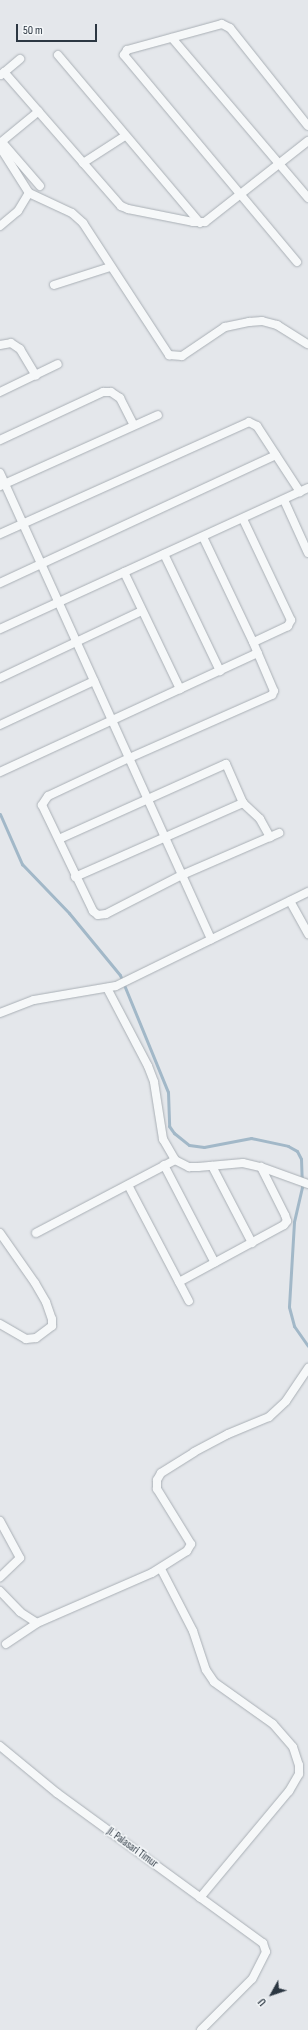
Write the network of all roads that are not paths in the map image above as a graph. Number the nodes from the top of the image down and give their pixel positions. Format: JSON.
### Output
{"nodes":[{"id":1,"x":172,"y":38,"type":"junction"},
{"id":2,"x":58,"y":55,"type":"dead end"},
{"id":3,"x":20,"y":59,"type":"dead end"},
{"id":4,"x":2,"y":74,"type":"edge"},
{"id":5,"x":39,"y":111,"type":"junction"},
{"id":6,"x":308,"y":126,"type":"edge"},
{"id":7,"x":125,"y":136,"type":"junction"},
{"id":8,"x":308,"y":141,"type":"edge"},
{"id":9,"x":1,"y":144,"type":"edge"},
{"id":10,"x":83,"y":163,"type":"junction"},
{"id":11,"x":279,"y":165,"type":"junction"},
{"id":12,"x":40,"y":186,"type":"dead end"},
{"id":13,"x":29,"y":193,"type":"junction"},
{"id":14,"x":240,"y":196,"type":"junction"},
{"id":15,"x":308,"y":198,"type":"edge"},
{"id":16,"x":200,"y":223,"type":"junction"},
{"id":17,"x":0,"y":226,"type":"edge"},
{"id":18,"x":297,"y":262,"type":"dead end"},
{"id":19,"x":110,"y":267,"type":"junction"},
{"id":20,"x":54,"y":286,"type":"dead end"},
{"id":21,"x":308,"y":344,"type":"edge"},
{"id":22,"x":0,"y":345,"type":"edge"},
{"id":23,"x":58,"y":364,"type":"dead end"},
{"id":24,"x":36,"y":376,"type":"junction"},
{"id":25,"x":0,"y":392,"type":"edge"},
{"id":26,"x":158,"y":415,"type":"dead end"},
{"id":27,"x":134,"y":425,"type":"junction"},
{"id":28,"x":0,"y":440,"type":"edge"},
{"id":29,"x":276,"y":455,"type":"junction"},
{"id":30,"x":0,"y":472,"type":"edge"},
{"id":31,"x":3,"y":485,"type":"edge"},
{"id":32,"x":304,"y":490,"type":"edge"},
{"id":33,"x":284,"y":500,"type":"junction"},
{"id":34,"x":243,"y":519,"type":"junction"},
{"id":35,"x":22,"y":523,"type":"junction"},
{"id":36,"x":0,"y":534,"type":"edge"},
{"id":37,"x":202,"y":537,"type":"junction"},
{"id":38,"x":308,"y":553,"type":"edge"},
{"id":39,"x":164,"y":554,"type":"junction"},
{"id":40,"x":40,"y":564,"type":"junction"},
{"id":41,"x":124,"y":572,"type":"junction"},
{"id":42,"x":0,"y":582,"type":"edge"},
{"id":43,"x":58,"y":602,"type":"junction"},
{"id":44,"x":142,"y":611,"type":"junction"},
{"id":45,"x":0,"y":629,"type":"edge"},
{"id":46,"x":78,"y":642,"type":"junction"},
{"id":47,"x":254,"y":642,"type":"junction"},
{"id":48,"x":258,"y":653,"type":"junction"},
{"id":49,"x":220,"y":671,"type":"junction"},
{"id":50,"x":0,"y":678,"type":"edge"},
{"id":51,"x":94,"y":681,"type":"junction"},
{"id":52,"x":180,"y":689,"type":"junction"},
{"id":53,"x":111,"y":720,"type":"junction"},
{"id":54,"x":0,"y":725,"type":"edge"},
{"id":55,"x":129,"y":758,"type":"junction"},
{"id":56,"x":0,"y":772,"type":"edge"},
{"id":57,"x":147,"y":798,"type":"junction"},
{"id":58,"x":243,"y":803,"type":"junction"},
{"id":59,"x":279,"y":833,"type":"dead end"},
{"id":60,"x":165,"y":837,"type":"junction"},
{"id":61,"x":270,"y":837,"type":"junction"},
{"id":62,"x":59,"y":839,"type":"junction"},
{"id":63,"x":182,"y":876,"type":"junction"},
{"id":64,"x":76,"y":878,"type":"junction"},
{"id":65,"x":308,"y":892,"type":"edge"},
{"id":66,"x":290,"y":901,"type":"junction"},
{"id":67,"x":308,"y":934,"type":"edge"},
{"id":68,"x":211,"y":939,"type":"junction"},
{"id":69,"x":107,"y":988,"type":"junction"},
{"id":70,"x":0,"y":1013,"type":"edge"},
{"id":71,"x":174,"y":1160,"type":"junction"},
{"id":72,"x":164,"y":1165,"type":"junction"},
{"id":73,"x":212,"y":1166,"type":"junction"},
{"id":74,"x":261,"y":1167,"type":"junction"},
{"id":75,"x":308,"y":1184,"type":"edge"},
{"id":76,"x":128,"y":1185,"type":"junction"},
{"id":77,"x":0,"y":1233,"type":"edge"},
{"id":78,"x":36,"y":1234,"type":"dead end"},
{"id":79,"x":252,"y":1243,"type":"junction"},
{"id":80,"x":215,"y":1262,"type":"junction"},
{"id":81,"x":179,"y":1282,"type":"junction"},
{"id":82,"x":189,"y":1301,"type":"dead end"},
{"id":83,"x":0,"y":1324,"type":"edge"},
{"id":84,"x":308,"y":1368,"type":"edge"},
{"id":85,"x":0,"y":1521,"type":"edge"},
{"id":86,"x":161,"y":1569,"type":"junction"},
{"id":87,"x":0,"y":1577,"type":"edge"},
{"id":88,"x":0,"y":1591,"type":"edge"},
{"id":89,"x":37,"y":1622,"type":"junction"},
{"id":90,"x":6,"y":1644,"type":"dead end"},
{"id":91,"x":0,"y":1746,"type":"edge"},
{"id":92,"x":200,"y":1898,"type":"junction"},
{"id":93,"x":201,"y":2030,"type":"edge"}],
"edges":[{"from":1,"to":6,"type":"street"},
{"from":1,"to":11,"type":"street"},
{"from":1,"to":14,"type":"street"},
{"from":2,"to":7,"type":"street"},
{"from":3,"to":4,"type":"street"},
{"from":4,"to":5,"type":"street"},
{"from":5,"to":9,"type":"street"},
{"from":5,"to":10,"type":"street"},
{"from":7,"to":10,"type":"street"},
{"from":7,"to":16,"type":"street"},
{"from":8,"to":11,"type":"street"},
{"from":9,"to":12,"type":"street"},
{"from":9,"to":13,"type":"street"},
{"from":10,"to":16,"type":"street"},
{"from":11,"to":14,"type":"street"},
{"from":11,"to":15,"type":"street"},
{"from":13,"to":17,"type":"street"},
{"from":13,"to":19,"type":"street"},
{"from":14,"to":16,"type":"street"},
{"from":14,"to":18,"type":"street"},
{"from":19,"to":20,"type":"street"},
{"from":19,"to":21,"type":"street"},
{"from":22,"to":24,"type":"street"},
{"from":23,"to":24,"type":"street"},
{"from":24,"to":25,"type":"street"},
{"from":26,"to":27,"type":"street"},
{"from":27,"to":28,"type":"street"},
{"from":27,"to":31,"type":"street"},
{"from":29,"to":32,"type":"street"},
{"from":29,"to":35,"type":"street"},
{"from":29,"to":40,"type":"street"},
{"from":30,"to":31,"type":"street"},
{"from":31,"to":35,"type":"street"},
{"from":32,"to":33,"type":"street"},
{"from":33,"to":34,"type":"street"},
{"from":33,"to":38,"type":"street"},
{"from":34,"to":37,"type":"street"},
{"from":34,"to":47,"type":"street"},
{"from":35,"to":36,"type":"street"},
{"from":35,"to":40,"type":"street"},
{"from":37,"to":39,"type":"street"},
{"from":37,"to":47,"type":"street"},
{"from":39,"to":41,"type":"street"},
{"from":39,"to":49,"type":"street"},
{"from":40,"to":42,"type":"street"},
{"from":40,"to":43,"type":"street"},
{"from":41,"to":43,"type":"street"},
{"from":41,"to":44,"type":"street"},
{"from":43,"to":45,"type":"street"},
{"from":43,"to":46,"type":"street"},
{"from":44,"to":46,"type":"street"},
{"from":44,"to":52,"type":"street"},
{"from":46,"to":50,"type":"street"},
{"from":46,"to":51,"type":"street"},
{"from":47,"to":48,"type":"street"},
{"from":48,"to":49,"type":"street"},
{"from":48,"to":55,"type":"street"},
{"from":49,"to":52,"type":"street"},
{"from":51,"to":53,"type":"street"},
{"from":51,"to":54,"type":"street"},
{"from":52,"to":53,"type":"street"},
{"from":53,"to":55,"type":"street"},
{"from":53,"to":56,"type":"street"},
{"from":55,"to":57,"type":"street"},
{"from":55,"to":62,"type":"street"},
{"from":57,"to":58,"type":"street"},
{"from":57,"to":60,"type":"street"},
{"from":57,"to":62,"type":"street"},
{"from":58,"to":60,"type":"street"},
{"from":58,"to":61,"type":"street"},
{"from":59,"to":61,"type":"street"},
{"from":60,"to":63,"type":"street"},
{"from":60,"to":64,"type":"street"},
{"from":61,"to":63,"type":"street"},
{"from":62,"to":64,"type":"street"},
{"from":63,"to":64,"type":"street"},
{"from":63,"to":68,"type":"street"},
{"from":65,"to":66,"type":"street"},
{"from":66,"to":67,"type":"street"},
{"from":66,"to":68,"type":"street"},
{"from":68,"to":69,"type":"street"},
{"from":69,"to":70,"type":"street"},
{"from":69,"to":71,"type":"street"},
{"from":71,"to":72,"type":"street"},
{"from":71,"to":73,"type":"street"},
{"from":72,"to":76,"type":"street"},
{"from":72,"to":80,"type":"street"},
{"from":73,"to":74,"type":"street"},
{"from":73,"to":79,"type":"street"},
{"from":74,"to":75,"type":"street"},
{"from":74,"to":79,"type":"street"},
{"from":76,"to":78,"type":"street"},
{"from":76,"to":81,"type":"street"},
{"from":77,"to":83,"type":"street"},
{"from":79,"to":80,"type":"street"},
{"from":80,"to":81,"type":"street"},
{"from":81,"to":82,"type":"street"},
{"from":84,"to":86,"type":"street"},
{"from":85,"to":87,"type":"street"},
{"from":86,"to":89,"type":"street"},
{"from":86,"to":92,"type":"street"},
{"from":88,"to":89,"type":"street"},
{"from":89,"to":90,"type":"street"},
{"from":91,"to":92,"type":"street","name":"Jl. Palasari Timur"},
{"from":92,"to":93,"type":"street","name":"Jl. Palasari Timur"}]}
